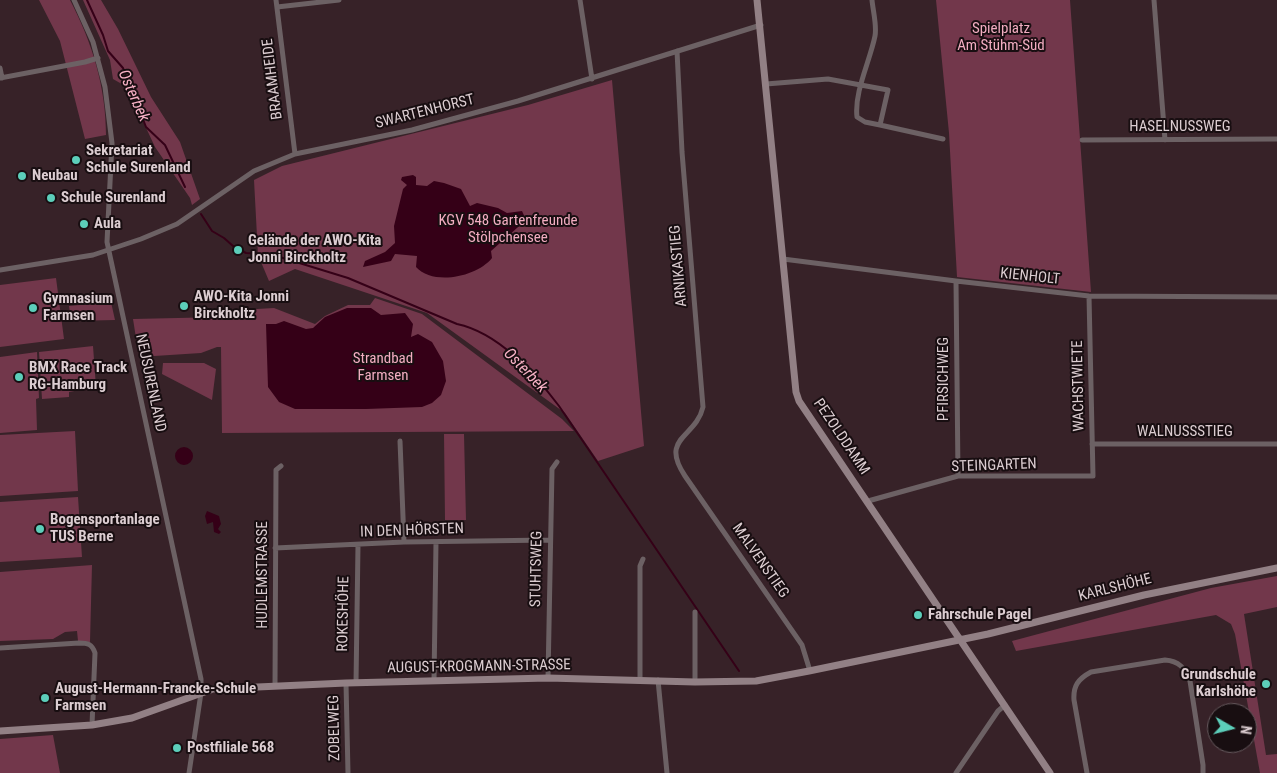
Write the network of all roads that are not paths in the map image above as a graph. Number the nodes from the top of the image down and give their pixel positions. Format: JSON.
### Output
{"nodes":[{"id":1,"x":74,"y":0,"type":"edge"},
{"id":2,"x":276,"y":0,"type":"edge"},
{"id":3,"x":340,"y":0,"type":"edge"},
{"id":4,"x":580,"y":0,"type":"edge"},
{"id":5,"x":757,"y":0,"type":"edge"},
{"id":6,"x":872,"y":0,"type":"edge"},
{"id":7,"x":1154,"y":0,"type":"edge"},
{"id":8,"x":277,"y":7,"type":"junction"},
{"id":9,"x":760,"y":24,"type":"junction"},
{"id":10,"x":677,"y":51,"type":"junction"},
{"id":11,"x":98,"y":58,"type":"junction"},
{"id":12,"x":0,"y":68,"type":"edge"},
{"id":13,"x":1,"y":78,"type":"edge"},
{"id":14,"x":592,"y":78,"type":"junction"},
{"id":15,"x":766,"y":84,"type":"junction"},
{"id":16,"x":862,"y":84,"type":"junction"},
{"id":17,"x":880,"y":125,"type":"junction"},
{"id":18,"x":942,"y":139,"type":"dead end"},
{"id":19,"x":1082,"y":140,"type":"dead end"},
{"id":20,"x":1165,"y":140,"type":"junction"},
{"id":21,"x":1277,"y":140,"type":"edge"},
{"id":22,"x":295,"y":154,"type":"junction"},
{"id":23,"x":109,"y":251,"type":"junction"},
{"id":24,"x":782,"y":259,"type":"junction"},
{"id":25,"x":0,"y":270,"type":"edge"},
{"id":26,"x":956,"y":281,"type":"junction"},
{"id":27,"x":1090,"y":296,"type":"junction"},
{"id":28,"x":1277,"y":298,"type":"edge"},
{"id":29,"x":400,"y":441,"type":"dead end"},
{"id":30,"x":1092,"y":444,"type":"junction"},
{"id":31,"x":1277,"y":444,"type":"edge"},
{"id":32,"x":557,"y":462,"type":"dead end"},
{"id":33,"x":281,"y":466,"type":"dead end"},
{"id":34,"x":680,"y":469,"type":"joint"},
{"id":35,"x":958,"y":476,"type":"junction"},
{"id":36,"x":1093,"y":476,"type":"joint"},
{"id":37,"x":868,"y":501,"type":"junction"},
{"id":38,"x":550,"y":540,"type":"junction"},
{"id":39,"x":404,"y":542,"type":"junction"},
{"id":40,"x":436,"y":542,"type":"junction"},
{"id":41,"x":358,"y":545,"type":"junction"},
{"id":42,"x":275,"y":548,"type":"junction"},
{"id":43,"x":644,"y":559,"type":"dead end"},
{"id":44,"x":1277,"y":568,"type":"edge"},
{"id":45,"x":695,"y":612,"type":"dead end"},
{"id":46,"x":960,"y":639,"type":"junction"},
{"id":47,"x":0,"y":648,"type":"edge"},
{"id":48,"x":810,"y":671,"type":"junction"},
{"id":49,"x":548,"y":678,"type":"junction"},
{"id":50,"x":640,"y":680,"type":"junction"},
{"id":51,"x":658,"y":680,"type":"junction"},
{"id":52,"x":434,"y":681,"type":"junction"},
{"id":53,"x":695,"y":682,"type":"junction"},
{"id":54,"x":346,"y":683,"type":"junction"},
{"id":55,"x":356,"y":683,"type":"junction"},
{"id":56,"x":275,"y":686,"type":"junction"},
{"id":57,"x":201,"y":693,"type":"junction"},
{"id":58,"x":1005,"y":705,"type":"junction"},
{"id":59,"x":92,"y":725,"type":"junction"},
{"id":60,"x":0,"y":731,"type":"edge"},
{"id":61,"x":189,"y":773,"type":"edge"},
{"id":62,"x":348,"y":773,"type":"edge"},
{"id":63,"x":663,"y":773,"type":"edge"},
{"id":64,"x":667,"y":773,"type":"edge"},
{"id":65,"x":956,"y":773,"type":"edge"},
{"id":66,"x":1050,"y":773,"type":"edge"},
{"id":67,"x":1087,"y":773,"type":"edge"},
{"id":68,"x":1203,"y":773,"type":"edge"}],
"edges":[{"from":1,"to":11,"type":"street","name":"NEUSURENLAND"},
{"from":2,"to":8,"type":"street","name":"BRAAMHEIDE"},
{"from":3,"to":8,"type":"street"},
{"from":4,"to":14,"type":"street"},
{"from":5,"to":9,"type":"main road","name":"PEZOLDDAMM"},
{"from":6,"to":16,"type":"street"},
{"from":7,"to":20,"type":"street"},
{"from":8,"to":22,"type":"street","name":"BRAAMHEIDE"},
{"from":9,"to":10,"type":"street","name":"SWARTENHORST"},
{"from":9,"to":15,"type":"main road","name":"PEZOLDDAMM"},
{"from":10,"to":14,"type":"street","name":"SWARTENHORST"},
{"from":10,"to":34,"type":"street","name":"ARNIKASTIEG"},
{"from":11,"to":13,"type":"street"},
{"from":11,"to":23,"type":"street","name":"NEUSURENLAND"},
{"from":12,"to":13,"type":"street"},
{"from":14,"to":22,"type":"street","name":"SWARTENHORST"},
{"from":15,"to":16,"type":"street"},
{"from":15,"to":24,"type":"main road","name":"PEZOLDDAMM"},
{"from":16,"to":17,"type":"street"},
{"from":16,"to":17,"type":"street"},
{"from":17,"to":18,"type":"street"},
{"from":19,"to":20,"type":"street","name":"HASELNUSSWEG"},
{"from":20,"to":21,"type":"street","name":"HASELNUSSWEG"},
{"from":22,"to":23,"type":"street","name":"SWARTENHORST"},
{"from":23,"to":25,"type":"street","name":"SWARTENHORST"},
{"from":23,"to":57,"type":"street","name":"NEUSURENLAND"},
{"from":24,"to":26,"type":"street","name":"KIENHOLT"},
{"from":24,"to":37,"type":"main road","name":"PEZOLDDAMM"},
{"from":26,"to":27,"type":"street","name":"KIENHOLT"},
{"from":26,"to":35,"type":"street","name":"PFIRSICHWEG"},
{"from":27,"to":28,"type":"street","name":"KIENHOLT"},
{"from":27,"to":30,"type":"street","name":"WACHSTWIETE"},
{"from":29,"to":39,"type":"street"},
{"from":30,"to":31,"type":"street","name":"WALNUSSSTIEG"},
{"from":30,"to":36,"type":"street","name":"WACHSTWIETE"},
{"from":32,"to":38,"type":"street","name":"STUHTSWEG"},
{"from":33,"to":42,"type":"street","name":"HUDLEMSTRASSE"},
{"from":34,"to":48,"type":"street","name":"MALVENSTIEG"},
{"from":35,"to":36,"type":"street","name":"STEINGARTEN"},
{"from":35,"to":37,"type":"street","name":"STEINGARTEN"},
{"from":37,"to":46,"type":"main road","name":"PEZOLDDAMM"},
{"from":38,"to":40,"type":"street","name":"IN DEN HÖRSTEN"},
{"from":38,"to":49,"type":"street","name":"STUHTSWEG"},
{"from":39,"to":40,"type":"street","name":"IN DEN HÖRSTEN"},
{"from":39,"to":41,"type":"street","name":"IN DEN HÖRSTEN"},
{"from":40,"to":52,"type":"street"},
{"from":41,"to":42,"type":"street","name":"IN DEN HÖRSTEN"},
{"from":41,"to":55,"type":"street","name":"ROKESHÖHE"},
{"from":42,"to":56,"type":"street","name":"HUDLEMSTRASSE"},
{"from":43,"to":50,"type":"street"},
{"from":44,"to":46,"type":"main road","name":"KARLSHÖHE"},
{"from":45,"to":53,"type":"street"},
{"from":46,"to":48,"type":"main road","name":"AUGUST-KROGMANN-STRASSE"},
{"from":46,"to":58,"type":"main road","name":"PEZOLDDAMM"},
{"from":47,"to":59,"type":"street"},
{"from":48,"to":53,"type":"main road","name":"AUGUST-KROGMANN-STRASSE"},
{"from":49,"to":50,"type":"main road","name":"AUGUST-KROGMANN-STRASSE"},
{"from":49,"to":52,"type":"main road","name":"AUGUST-KROGMANN-STRASSE"},
{"from":50,"to":51,"type":"main road","name":"AUGUST-KROGMANN-STRASSE"},
{"from":51,"to":53,"type":"main road","name":"AUGUST-KROGMANN-STRASSE"},
{"from":51,"to":64,"type":"street"},
{"from":52,"to":55,"type":"main road","name":"AUGUST-KROGMANN-STRASSE"},
{"from":54,"to":55,"type":"main road","name":"AUGUST-KROGMANN-STRASSE"},
{"from":54,"to":56,"type":"main road","name":"AUGUST-KROGMANN-STRASSE"},
{"from":54,"to":62,"type":"street","name":"ZOBELWEG"},
{"from":56,"to":57,"type":"main road","name":"AUGUST-KROGMANN-STRASSE"},
{"from":57,"to":59,"type":"main road","name":"AUGUST-KROGMANN-STRASSE"},
{"from":57,"to":61,"type":"street","name":"NEUSURENLAND"},
{"from":58,"to":65,"type":"street"},
{"from":58,"to":66,"type":"main road","name":"PEZOLDDAMM"},
{"from":59,"to":60,"type":"main road","name":"AUGUST-KROGMANN-STRASSE"},
{"from":63,"to":64,"type":"street"},
{"from":67,"to":68,"type":"street"}]}
